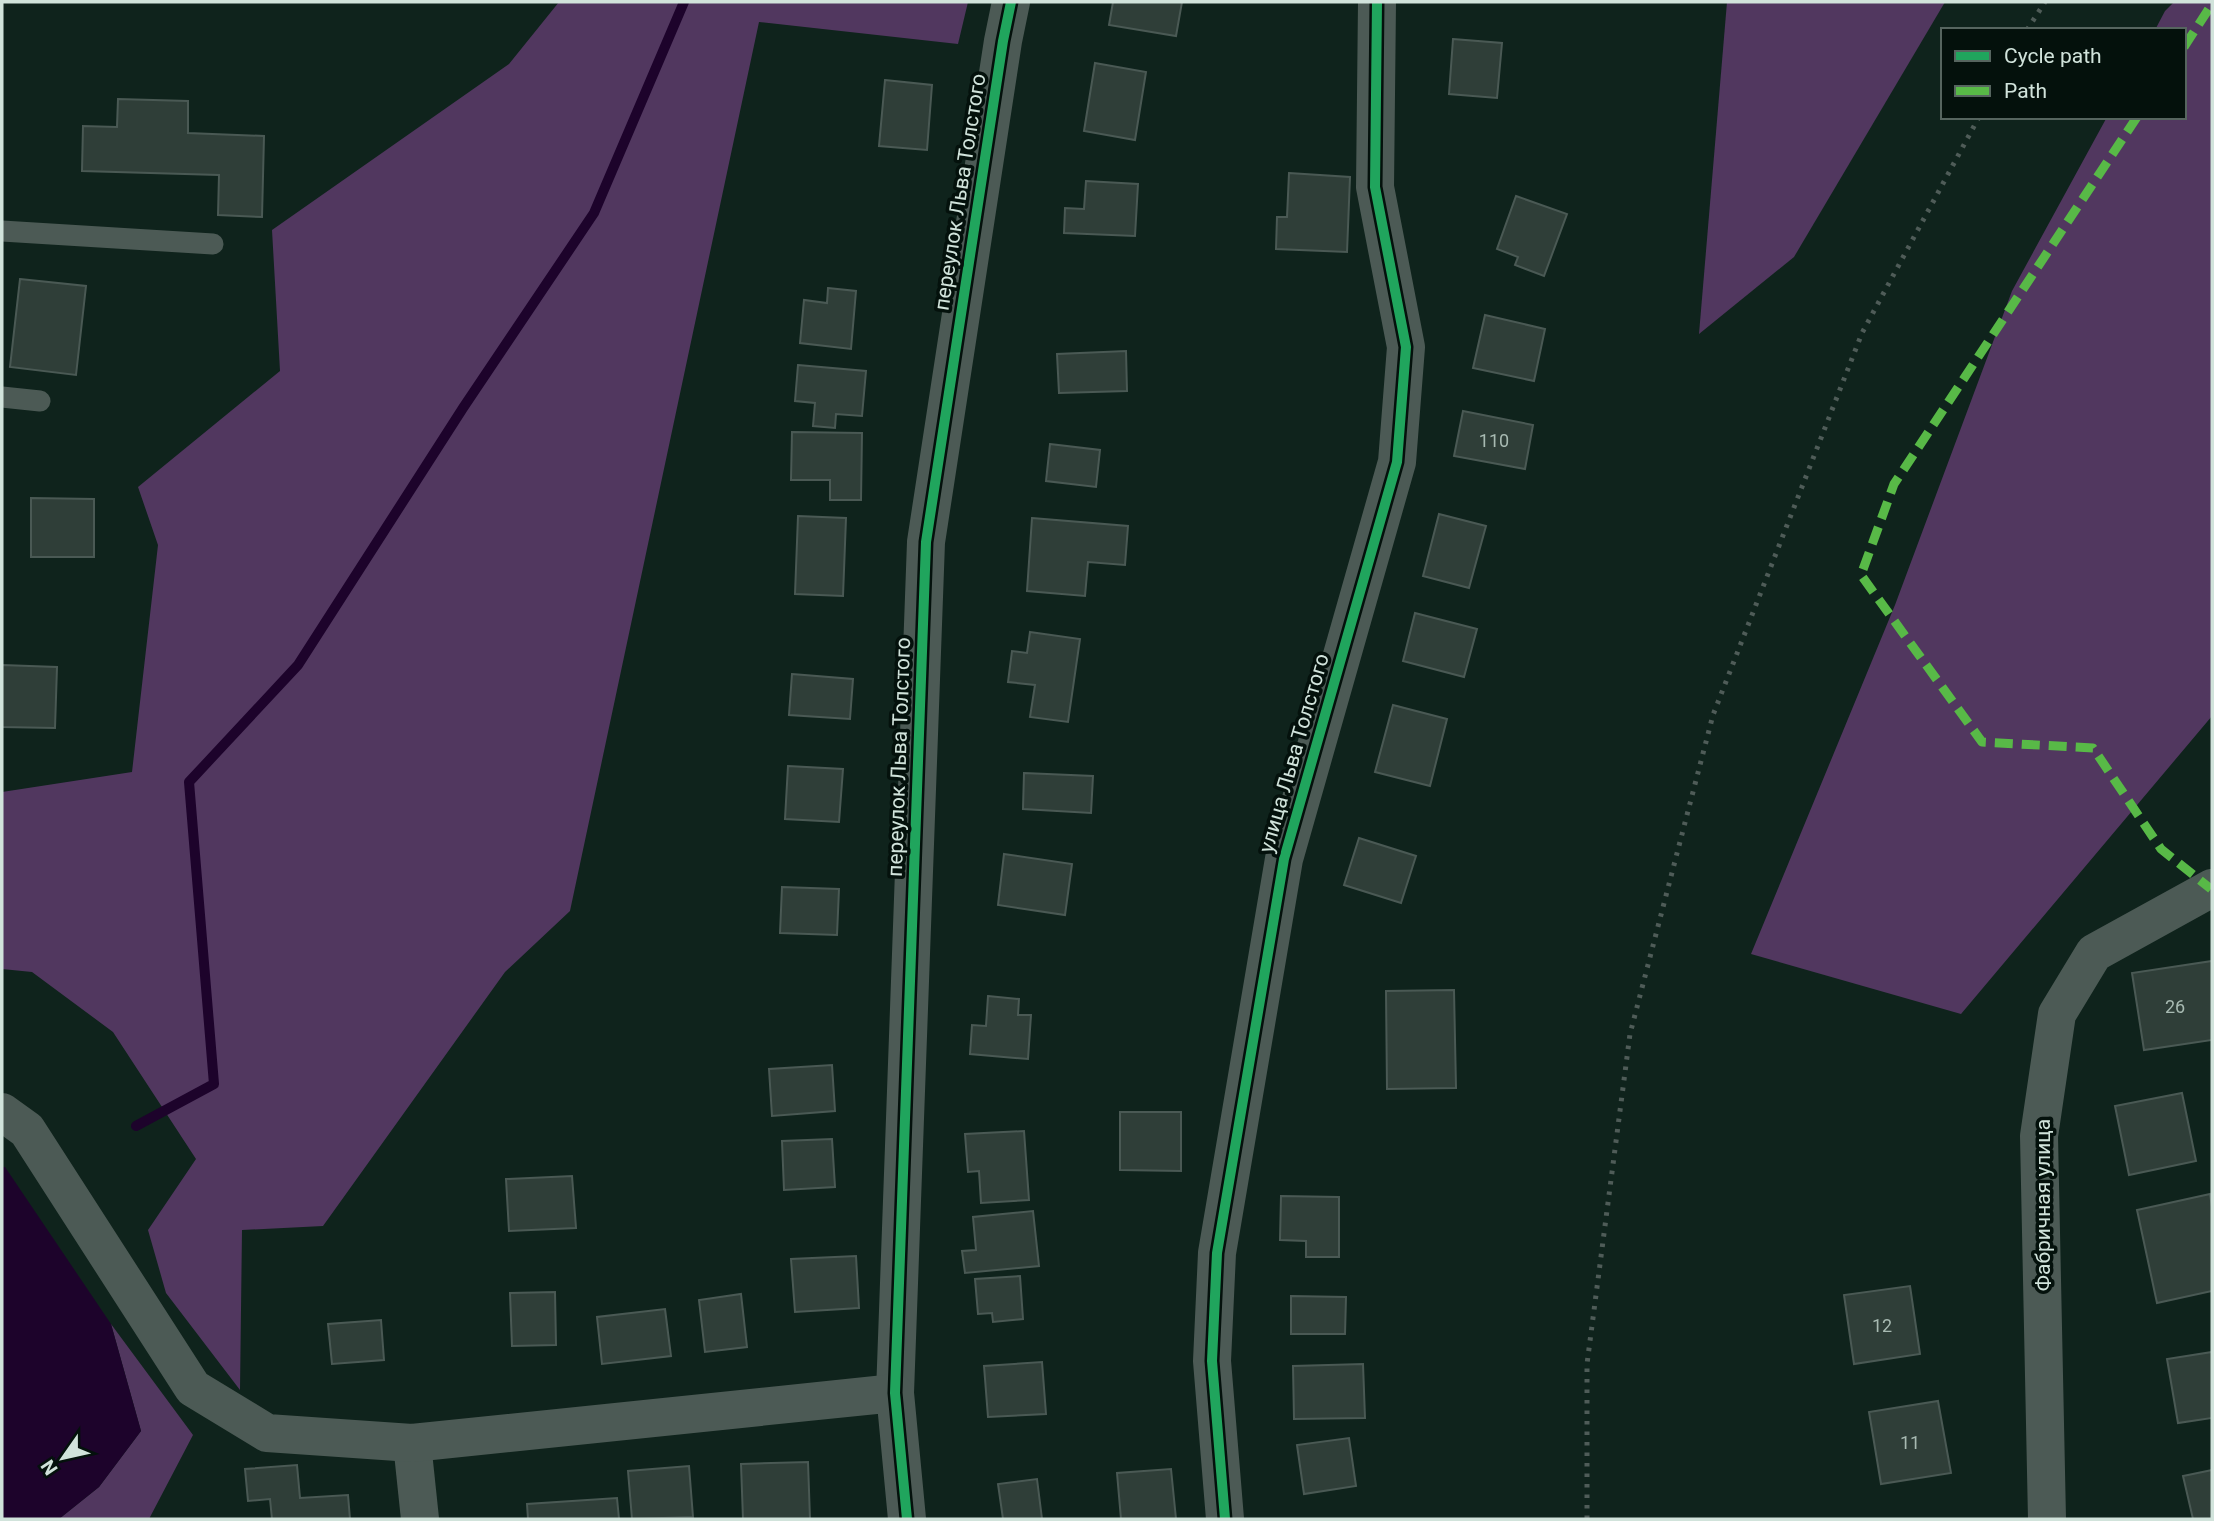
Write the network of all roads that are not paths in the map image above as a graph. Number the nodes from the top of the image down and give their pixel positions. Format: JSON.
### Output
{"nodes":[{"id":1,"x":1011,"y":2,"type":"edge"},
{"id":2,"x":1377,"y":2,"type":"edge"},
{"id":3,"x":2,"y":231,"type":"edge"},
{"id":4,"x":214,"y":244,"type":"dead end"},
{"id":5,"x":2,"y":397,"type":"edge"},
{"id":6,"x":40,"y":401,"type":"dead end"},
{"id":7,"x":2212,"y":888,"type":"edge"},
{"id":8,"x":2,"y":1112,"type":"edge"},
{"id":9,"x":895,"y":1393,"type":"junction"},
{"id":10,"x":412,"y":1443,"type":"junction"},
{"id":11,"x":419,"y":1519,"type":"edge"},
{"id":12,"x":907,"y":1519,"type":"edge"},
{"id":13,"x":1225,"y":1519,"type":"edge"},
{"id":14,"x":2047,"y":1519,"type":"edge"}],
"edges":[{"from":1,"to":9,"type":"street","name":"переулок Льва Толстого"},
{"from":2,"to":13,"type":"street","name":"улица Льва Толстого"},
{"from":3,"to":4,"type":"lane"},
{"from":5,"to":6,"type":"lane"},
{"from":7,"to":14,"type":"street","name":"Фабричная улица"},
{"from":8,"to":10,"type":"street"},
{"from":9,"to":10,"type":"street"},
{"from":9,"to":12,"type":"street","name":"переулок Льва Толстого"},
{"from":10,"to":11,"type":"street"}]}
